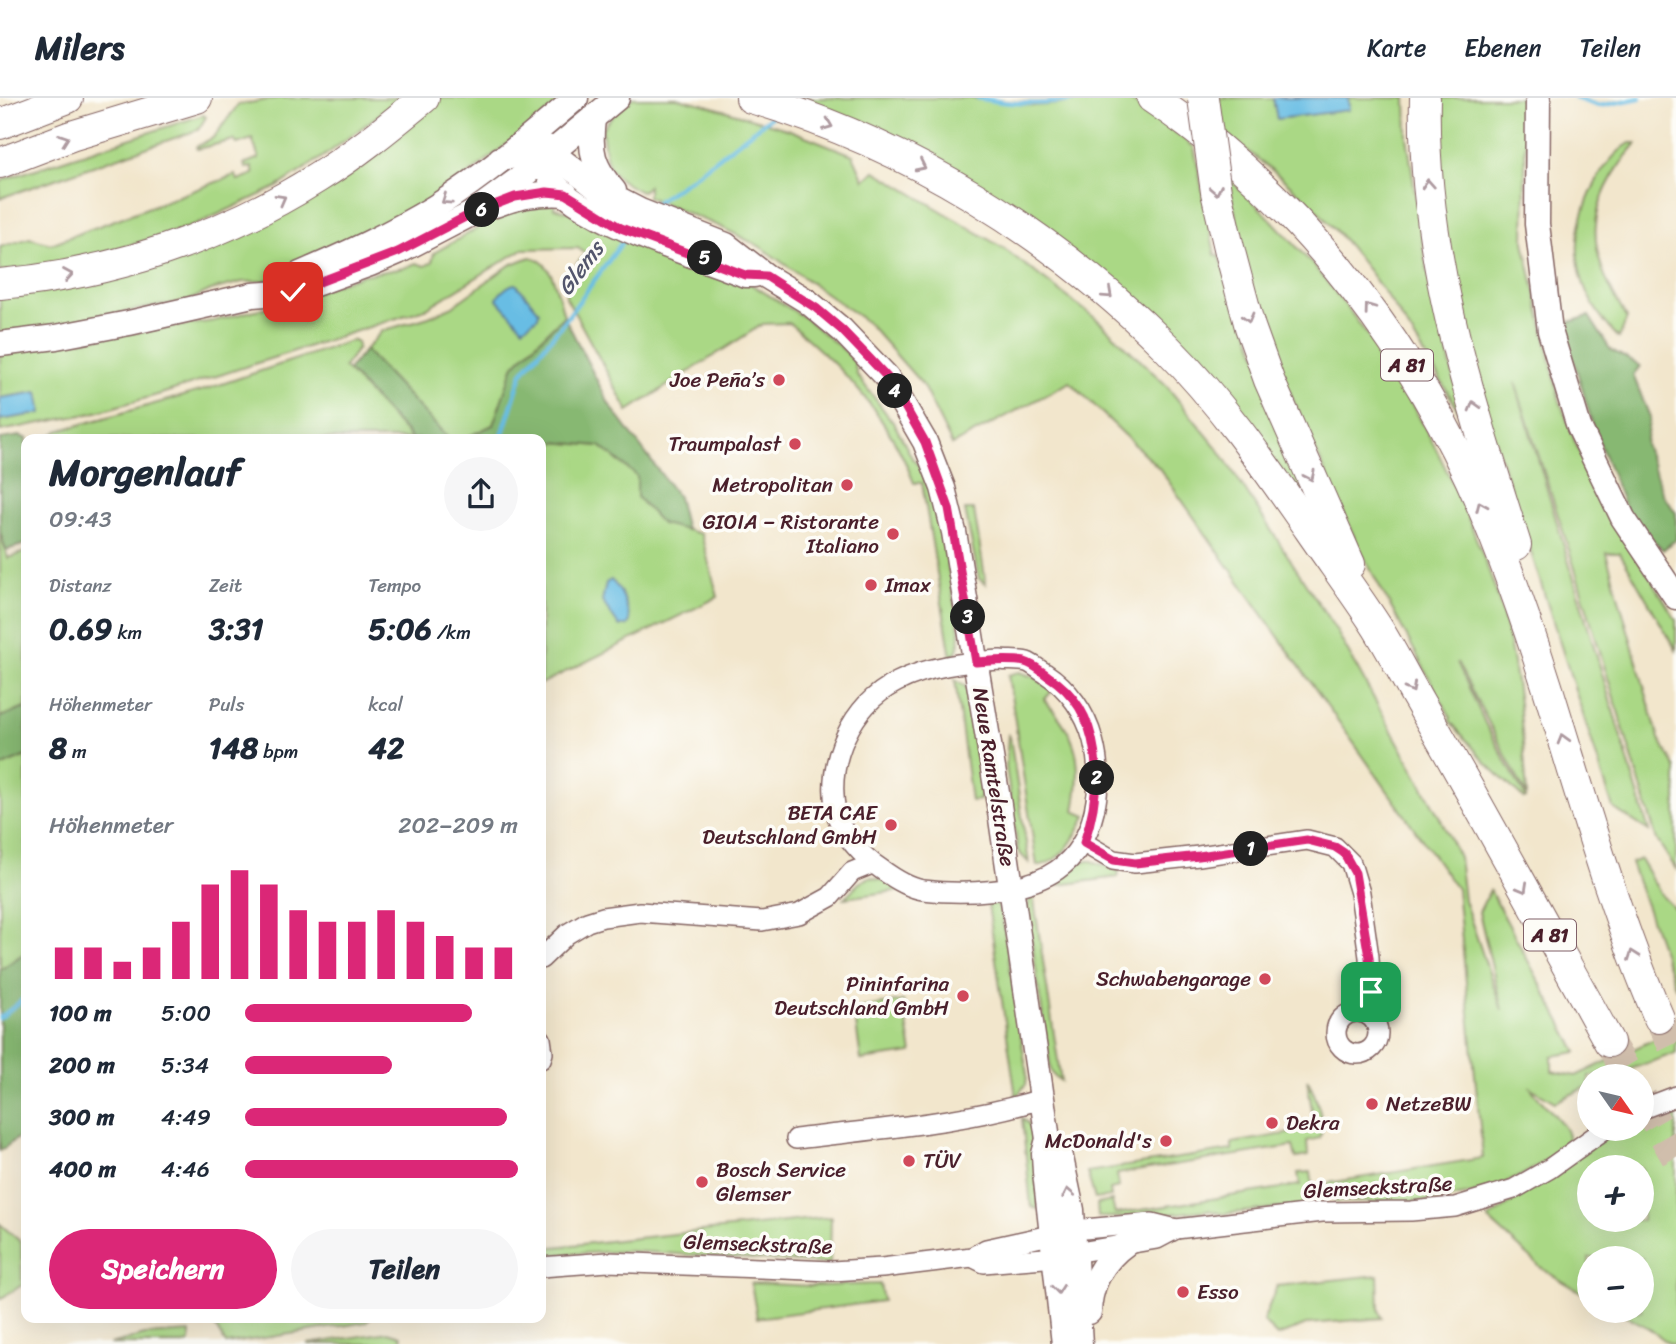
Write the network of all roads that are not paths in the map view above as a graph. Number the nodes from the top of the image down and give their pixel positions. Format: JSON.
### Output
{"nodes":[{"id":1,"x":68,"y":98,"type":"edge"},
{"id":2,"x":197,"y":98,"type":"edge"},
{"id":3,"x":424,"y":98,"type":"edge"},
{"id":4,"x":617,"y":98,"type":"edge"},
{"id":5,"x":751,"y":98,"type":"edge"},
{"id":6,"x":1203,"y":98,"type":"edge"},
{"id":7,"x":569,"y":104,"type":"edge"},
{"id":8,"x":1161,"y":104,"type":"edge"},
{"id":9,"x":1424,"y":105,"type":"edge"},
{"id":10,"x":1538,"y":105,"type":"edge"},
{"id":11,"x":593,"y":119,"type":"junction"},
{"id":12,"x":0,"y":124,"type":"edge"},
{"id":13,"x":547,"y":158,"type":"junction"},
{"id":14,"x":500,"y":159,"type":"junction"},
{"id":15,"x":0,"y":163,"type":"edge"},
{"id":16,"x":566,"y":194,"type":"junction"},
{"id":17,"x":624,"y":202,"type":"junction"},
{"id":18,"x":471,"y":214,"type":"junction"},
{"id":19,"x":658,"y":230,"type":"junction"},
{"id":20,"x":0,"y":284,"type":"edge"},
{"id":21,"x":251,"y":295,"type":"junction"},
{"id":22,"x":0,"y":344,"type":"edge"},
{"id":23,"x":1676,"y":597,"type":"edge"},
{"id":24,"x":1378,"y":628,"type":"junction"},
{"id":25,"x":976,"y":662,"type":"junction"},
{"id":26,"x":1547,"y":685,"type":"junction"},
{"id":27,"x":1084,"y":843,"type":"junction"},
{"id":28,"x":872,"y":864,"type":"junction"},
{"id":29,"x":1011,"y":887,"type":"junction"},
{"id":30,"x":546,"y":954,"type":"edge"},
{"id":31,"x":1363,"y":1012,"type":"dead end"},
{"id":32,"x":1659,"y":1018,"type":"tunnel mouth"},
{"id":33,"x":1609,"y":1042,"type":"tunnel mouth"},
{"id":34,"x":1676,"y":1096,"type":"edge"},
{"id":35,"x":1041,"y":1099,"type":"junction"},
{"id":36,"x":1654,"y":1104,"type":"edge"},
{"id":37,"x":796,"y":1139,"type":"dead end"},
{"id":38,"x":1588,"y":1141,"type":"edge"},
{"id":39,"x":1177,"y":1229,"type":"junction"},
{"id":40,"x":1064,"y":1243,"type":"junction"},
{"id":41,"x":1127,"y":1243,"type":"junction"},
{"id":42,"x":546,"y":1267,"type":"edge"},
{"id":43,"x":1075,"y":1342,"type":"edge"}],
"edges":[{"from":1,"to":12,"type":"highway"},
{"from":15,"to":2,"type":"highway","one_way":true},
{"from":20,"to":3,"type":"highway","one_way":true},
{"from":4,"to":11,"type":"main road"},
{"from":5,"to":24,"type":"highway","number":"A 81","one_way":true},
{"from":6,"to":24,"type":"highway","number":"A 81","one_way":true,"bridge":true},
{"from":7,"to":13,"type":"main road"},
{"from":7,"to":14,"type":"main road"},
{"from":26,"to":8,"type":"highway","number":"A 81","one_way":true},
{"from":26,"to":9,"type":"highway","one_way":true},
{"from":10,"to":23,"type":"main road"},
{"from":11,"to":13,"type":"main road"},
{"from":11,"to":17,"type":"main road"},
{"from":13,"to":14,"type":"main road"},
{"from":13,"to":16,"type":"main road","name":"Neue Ramtelstraße"},
{"from":13,"to":17,"type":"main road","name":"Neue Ramtelstraße"},
{"from":13,"to":18,"type":"main road"},
{"from":14,"to":21,"type":"main road","one_way":true},
{"from":16,"to":18,"type":"main road"},
{"from":16,"to":19,"type":"main road","name":"Neue Ramtelstraße"},
{"from":17,"to":19,"type":"main road","name":"Neue Ramtelstraße"},
{"from":18,"to":21,"type":"main road"},
{"from":19,"to":25,"type":"main road","name":"Neue Ramtelstraße"},
{"from":21,"to":22,"type":"main road"},
{"from":24,"to":33,"type":"highway","number":"A 81","one_way":true},
{"from":25,"to":27,"type":"street"},
{"from":25,"to":28,"type":"street"},
{"from":25,"to":29,"type":"main road","name":"Neue Ramtelstraße"},
{"from":32,"to":26,"type":"highway","number":"A 81","one_way":true},
{"from":27,"to":29,"type":"street"},
{"from":27,"to":31,"type":"street"},
{"from":28,"to":29,"type":"street"},
{"from":28,"to":30,"type":"street"},
{"from":29,"to":35,"type":"main road","name":"Neue Ramtelstraße"},
{"from":34,"to":36,"type":"street"},
{"from":35,"to":37,"type":"street"},
{"from":35,"to":40,"type":"main road","name":"Neue Ramtelstraße"},
{"from":38,"to":39,"type":"street","name":"Glemseckstraße"},
{"from":39,"to":40,"type":"street","name":"Glemseckstraße"},
{"from":39,"to":41,"type":"street","name":"Glemseckstraße"},
{"from":40,"to":41,"type":"street","name":"Glemseckstraße"},
{"from":40,"to":42,"type":"street","name":"Glemseckstraße"},
{"from":40,"to":43,"type":"main road","name":"Neue Ramtelstraße"},
{"from":41,"to":43,"type":"main road"}]}
